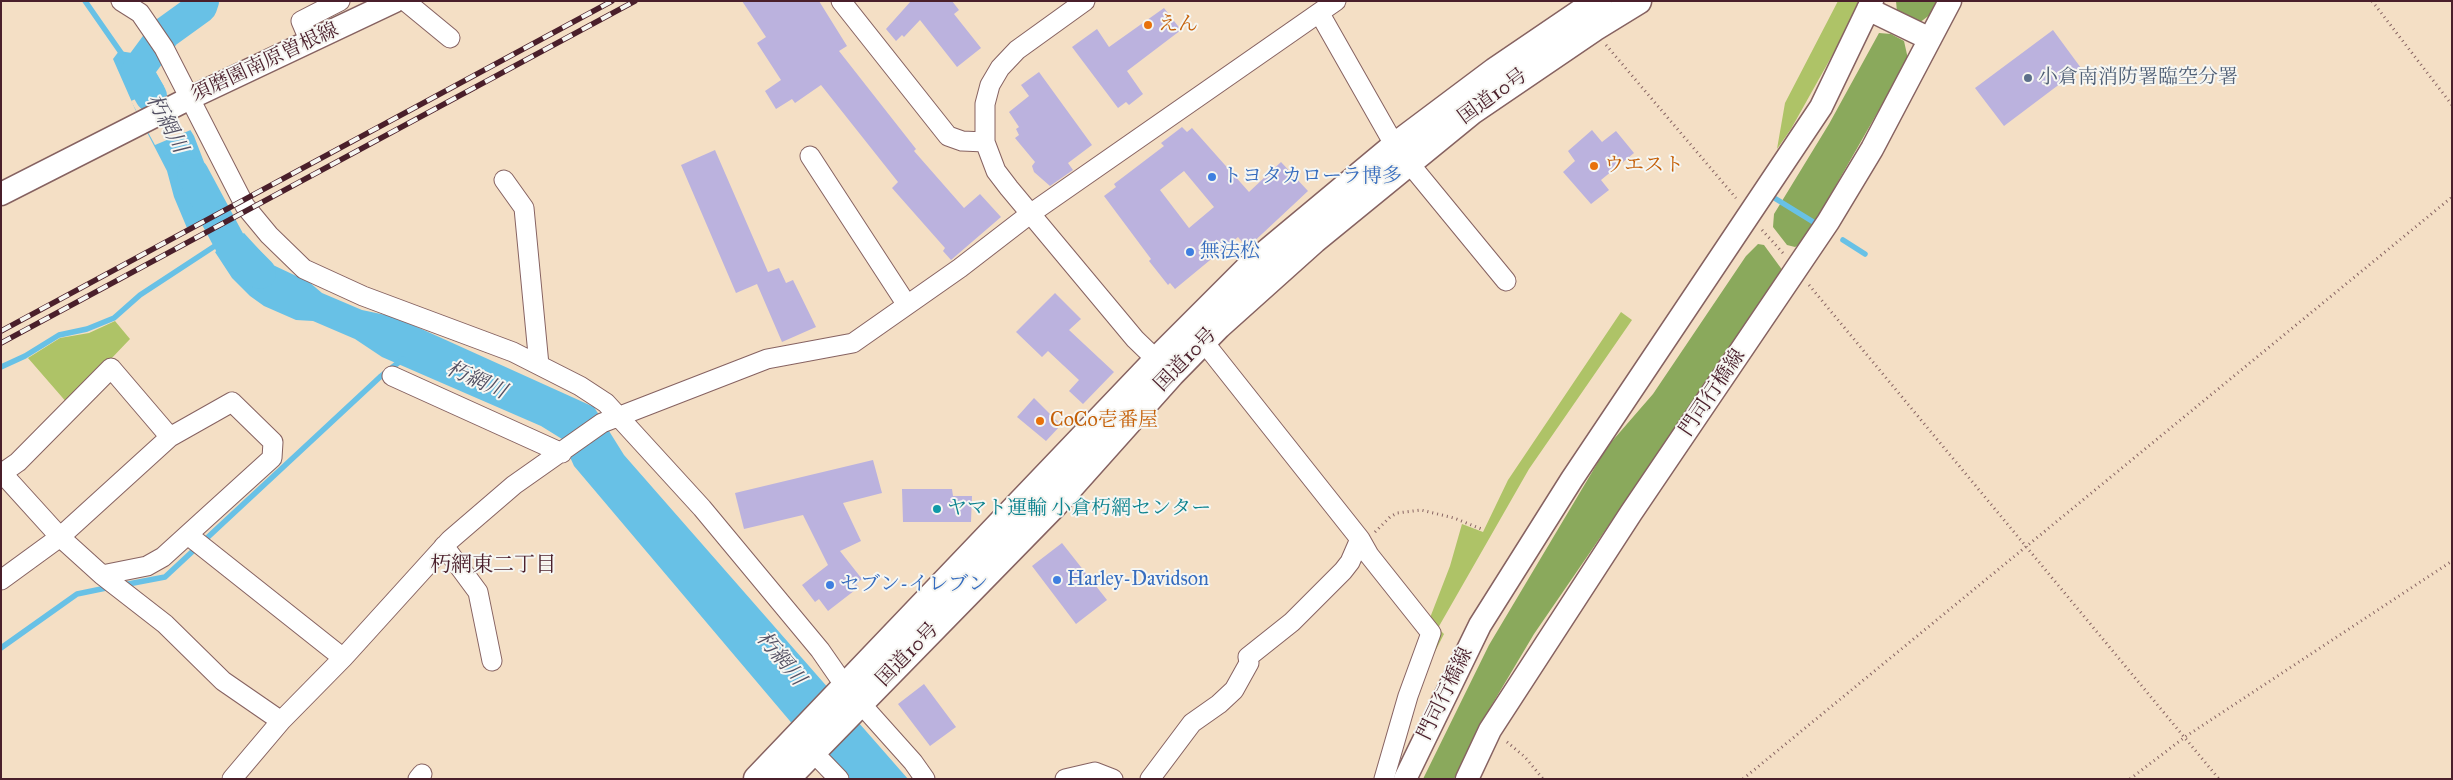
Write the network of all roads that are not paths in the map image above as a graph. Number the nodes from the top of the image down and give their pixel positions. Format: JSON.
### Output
{"nodes":[{"id":1,"x":121,"y":1,"type":"edge"},
{"id":2,"x":340,"y":1,"type":"edge"},
{"id":3,"x":395,"y":1,"type":"edge"},
{"id":4,"x":405,"y":1,"type":"edge"},
{"id":5,"x":841,"y":1,"type":"edge"},
{"id":6,"x":1085,"y":1,"type":"edge"},
{"id":7,"x":1336,"y":1,"type":"edge"},
{"id":8,"x":1638,"y":1,"type":"edge"},
{"id":9,"x":1950,"y":1,"type":"edge"},
{"id":10,"x":1877,"y":7,"type":"edge"},
{"id":11,"x":1586,"y":11,"type":"edge"},
{"id":12,"x":1320,"y":14,"type":"junction"},
{"id":13,"x":450,"y":38,"type":"dead end"},
{"id":14,"x":1930,"y":39,"type":"junction"},
{"id":15,"x":310,"y":42,"type":"junction"},
{"id":16,"x":187,"y":100,"type":"junction"},
{"id":17,"x":985,"y":142,"type":"junction"},
{"id":18,"x":1401,"y":155,"type":"junction"},
{"id":19,"x":810,"y":156,"type":"dead end"},
{"id":20,"x":504,"y":180,"type":"dead end"},
{"id":21,"x":1,"y":194,"type":"edge"},
{"id":22,"x":1030,"y":214,"type":"junction"},
{"id":23,"x":1506,"y":281,"type":"dead end"},
{"id":24,"x":907,"y":305,"type":"junction"},
{"id":25,"x":1203,"y":341,"type":"junction"},
{"id":26,"x":539,"y":365,"type":"junction"},
{"id":27,"x":1164,"y":367,"type":"junction"},
{"id":28,"x":392,"y":376,"type":"dead end"},
{"id":29,"x":610,"y":420,"type":"junction"},
{"id":30,"x":170,"y":437,"type":"junction"},
{"id":31,"x":563,"y":453,"type":"junction"},
{"id":32,"x":2,"y":473,"type":"edge"},
{"id":33,"x":60,"y":537,"type":"junction"},
{"id":34,"x":196,"y":541,"type":"junction"},
{"id":35,"x":1362,"y":543,"type":"junction"},
{"id":36,"x":444,"y":546,"type":"junction"},
{"id":37,"x":105,"y":577,"type":"junction"},
{"id":38,"x":1,"y":580,"type":"edge"},
{"id":39,"x":343,"y":658,"type":"junction"},
{"id":40,"x":492,"y":661,"type":"dead end"},
{"id":41,"x":853,"y":694,"type":"junction"},
{"id":42,"x":281,"y":721,"type":"junction"},
{"id":43,"x":805,"y":744,"type":"junction"},
{"id":44,"x":232,"y":779,"type":"edge"},
{"id":45,"x":757,"y":779,"type":"edge"},
{"id":46,"x":786,"y":779,"type":"edge"},
{"id":47,"x":839,"y":779,"type":"edge"},
{"id":48,"x":925,"y":779,"type":"edge"},
{"id":49,"x":1065,"y":779,"type":"edge"},
{"id":50,"x":1113,"y":779,"type":"edge"},
{"id":51,"x":1150,"y":779,"type":"edge"},
{"id":52,"x":1384,"y":779,"type":"edge"},
{"id":53,"x":1405,"y":779,"type":"edge"},
{"id":54,"x":1467,"y":779,"type":"edge"}],
"edges":[{"from":1,"to":16,"type":"street"},
{"from":2,"to":15,"type":"street"},
{"from":3,"to":15,"type":"main road","name":"須磨園南原曽根線"},
{"from":4,"to":13,"type":"street"},
{"from":5,"to":17,"type":"street"},
{"from":6,"to":17,"type":"street"},
{"from":7,"to":12,"type":"street"},
{"from":8,"to":11,"type":"highway","name":"国道10号"},
{"from":9,"to":14,"type":"main road","name":"門司行橋線"},
{"from":10,"to":14,"type":"main road"},
{"from":10,"to":53,"type":"main road","name":"門司行橋線"},
{"from":11,"to":18,"type":"highway","name":"国道10号"},
{"from":12,"to":18,"type":"street"},
{"from":12,"to":22,"type":"street"},
{"from":14,"to":54,"type":"main road","name":"門司行橋線"},
{"from":15,"to":16,"type":"main road","name":"須磨園南原曽根線"},
{"from":16,"to":21,"type":"main road","name":"須磨園南原曽根線"},
{"from":16,"to":26,"type":"street"},
{"from":17,"to":22,"type":"street"},
{"from":18,"to":23,"type":"street"},
{"from":18,"to":25,"type":"highway","name":"国道10号"},
{"from":18,"to":27,"type":"highway","name":"国道10号"},
{"from":19,"to":24,"type":"street"},
{"from":20,"to":26,"type":"street"},
{"from":22,"to":24,"type":"street"},
{"from":22,"to":27,"type":"street"},
{"from":24,"to":29,"type":"street"},
{"from":25,"to":27,"type":"highway","name":"国道10号"},
{"from":25,"to":35,"type":"street"},
{"from":26,"to":29,"type":"street"},
{"from":27,"to":41,"type":"highway","name":"国道10号"},
{"from":28,"to":31,"type":"street"},
{"from":29,"to":31,"type":"street"},
{"from":29,"to":41,"type":"street"},
{"from":30,"to":32,"type":"street"},
{"from":30,"to":33,"type":"street"},
{"from":30,"to":34,"type":"street"},
{"from":31,"to":36,"type":"street"},
{"from":32,"to":33,"type":"street"},
{"from":33,"to":37,"type":"street"},
{"from":33,"to":38,"type":"street"},
{"from":34,"to":37,"type":"street"},
{"from":34,"to":39,"type":"street"},
{"from":35,"to":51,"type":"street"},
{"from":35,"to":52,"type":"street"},
{"from":36,"to":39,"type":"street"},
{"from":36,"to":40,"type":"street"},
{"from":37,"to":42,"type":"street"},
{"from":39,"to":42,"type":"street"},
{"from":41,"to":43,"type":"highway","name":"国道10号"},
{"from":41,"to":48,"type":"street"},
{"from":42,"to":44,"type":"street"},
{"from":43,"to":45,"type":"highway","name":"国道10号"},
{"from":43,"to":46,"type":"highway","name":"国道10号"},
{"from":43,"to":47,"type":"street"},
{"from":49,"to":50,"type":"street"}]}
